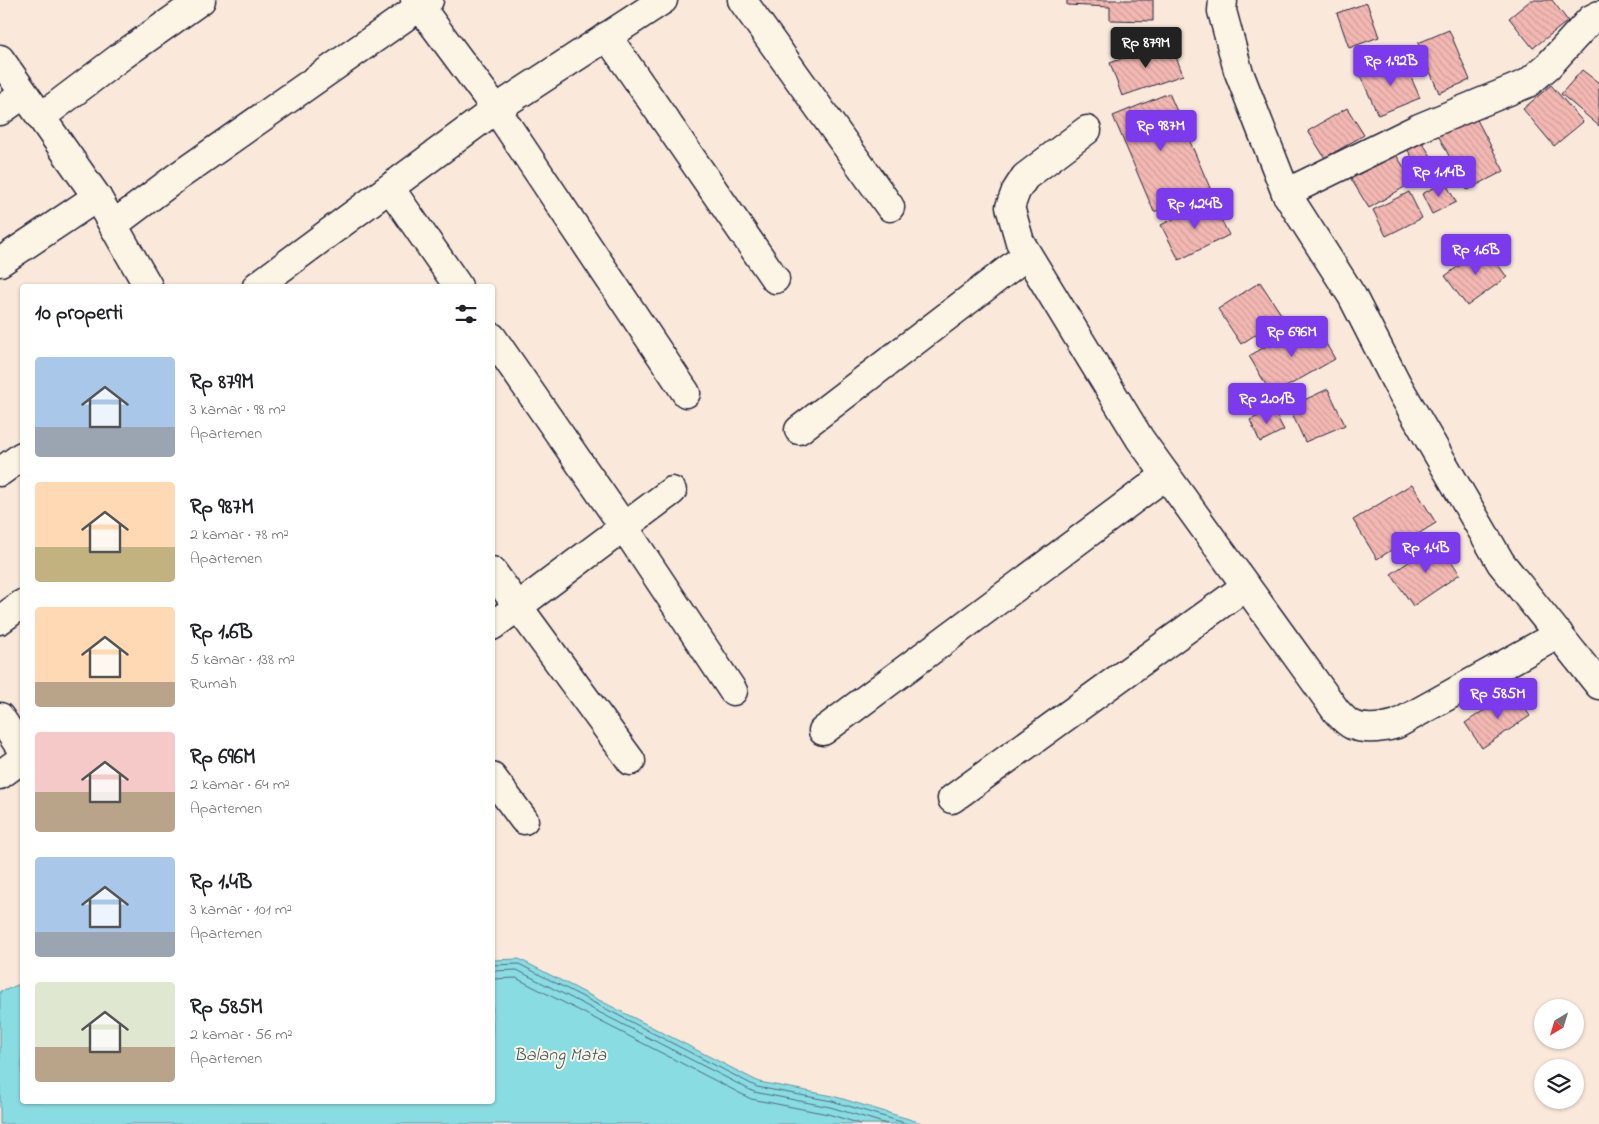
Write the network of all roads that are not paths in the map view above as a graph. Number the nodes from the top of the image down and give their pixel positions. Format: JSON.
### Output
{"nodes":[{"id":1,"x":201,"y":0,"type":"edge"},
{"id":2,"x":663,"y":0,"type":"edge"},
{"id":3,"x":742,"y":0,"type":"edge"},
{"id":4,"x":1223,"y":0,"type":"edge"},
{"id":5,"x":421,"y":2,"type":"edge"},
{"id":6,"x":1599,"y":15,"type":"edge"},
{"id":7,"x":607,"y":36,"type":"junction"},
{"id":8,"x":0,"y":59,"type":"edge"},
{"id":9,"x":24,"y":94,"type":"junction"},
{"id":10,"x":496,"y":110,"type":"junction"},
{"id":11,"x":0,"y":111,"type":"edge"},
{"id":12,"x":42,"y":118,"type":"junction"},
{"id":13,"x":1087,"y":130,"type":"dead end"},
{"id":14,"x":390,"y":188,"type":"junction"},
{"id":15,"x":1286,"y":193,"type":"junction"},
{"id":16,"x":97,"y":197,"type":"junction"},
{"id":17,"x":890,"y":207,"type":"dead end"},
{"id":18,"x":113,"y":225,"type":"junction"},
{"id":19,"x":1027,"y":254,"type":"junction"},
{"id":20,"x":0,"y":262,"type":"edge"},
{"id":21,"x":775,"y":279,"type":"dead end"},
{"id":22,"x":272,"y":282,"type":"edge"},
{"id":23,"x":147,"y":284,"type":"edge"},
{"id":24,"x":457,"y":284,"type":"edge"},
{"id":25,"x":495,"y":341,"type":"edge"},
{"id":26,"x":686,"y":393,"type":"dead end"},
{"id":27,"x":799,"y":430,"type":"dead end"},
{"id":28,"x":20,"y":457,"type":"edge"},
{"id":29,"x":0,"y":472,"type":"edge"},
{"id":30,"x":1166,"y":475,"type":"junction"},
{"id":31,"x":672,"y":491,"type":"dead end"},
{"id":32,"x":624,"y":527,"type":"junction"},
{"id":33,"x":495,"y":575,"type":"edge"},
{"id":34,"x":1246,"y":586,"type":"junction"},
{"id":35,"x":20,"y":605,"type":"edge"},
{"id":36,"x":518,"y":606,"type":"junction"},
{"id":37,"x":0,"y":620,"type":"edge"},
{"id":38,"x":495,"y":624,"type":"edge"},
{"id":39,"x":1559,"y":634,"type":"junction"},
{"id":40,"x":1599,"y":685,"type":"edge"},
{"id":41,"x":733,"y":690,"type":"dead end"},
{"id":42,"x":0,"y":717,"type":"edge"},
{"id":43,"x":822,"y":731,"type":"dead end"},
{"id":44,"x":20,"y":747,"type":"edge"},
{"id":45,"x":20,"y":760,"type":"edge"},
{"id":46,"x":631,"y":761,"type":"dead end"},
{"id":47,"x":0,"y":774,"type":"edge"},
{"id":48,"x":495,"y":781,"type":"edge"},
{"id":49,"x":952,"y":799,"type":"dead end"},
{"id":50,"x":524,"y":820,"type":"dead end"}],
"edges":[{"from":1,"to":12,"type":"street"},
{"from":2,"to":7,"type":"street"},
{"from":3,"to":17,"type":"street"},
{"from":4,"to":15,"type":"street"},
{"from":5,"to":10,"type":"street"},
{"from":5,"to":18,"type":"street"},
{"from":6,"to":15,"type":"street"},
{"from":7,"to":10,"type":"street"},
{"from":7,"to":21,"type":"street"},
{"from":8,"to":9,"type":"street"},
{"from":9,"to":11,"type":"street"},
{"from":9,"to":12,"type":"street"},
{"from":10,"to":14,"type":"street"},
{"from":10,"to":26,"type":"street"},
{"from":12,"to":16,"type":"street"},
{"from":13,"to":19,"type":"street"},
{"from":14,"to":22,"type":"street"},
{"from":14,"to":24,"type":"street"},
{"from":15,"to":39,"type":"street"},
{"from":16,"to":18,"type":"street"},
{"from":16,"to":20,"type":"street"},
{"from":18,"to":23,"type":"street"},
{"from":19,"to":27,"type":"street"},
{"from":19,"to":30,"type":"street"},
{"from":25,"to":32,"type":"street"},
{"from":28,"to":29,"type":"street"},
{"from":30,"to":34,"type":"street"},
{"from":30,"to":43,"type":"street"},
{"from":31,"to":32,"type":"street"},
{"from":32,"to":36,"type":"street"},
{"from":32,"to":41,"type":"street"},
{"from":33,"to":36,"type":"street"},
{"from":34,"to":39,"type":"street"},
{"from":34,"to":49,"type":"street"},
{"from":35,"to":37,"type":"street"},
{"from":36,"to":38,"type":"street"},
{"from":36,"to":46,"type":"street"},
{"from":39,"to":40,"type":"street"},
{"from":42,"to":44,"type":"street"},
{"from":45,"to":47,"type":"street"},
{"from":48,"to":50,"type":"street"}]}
